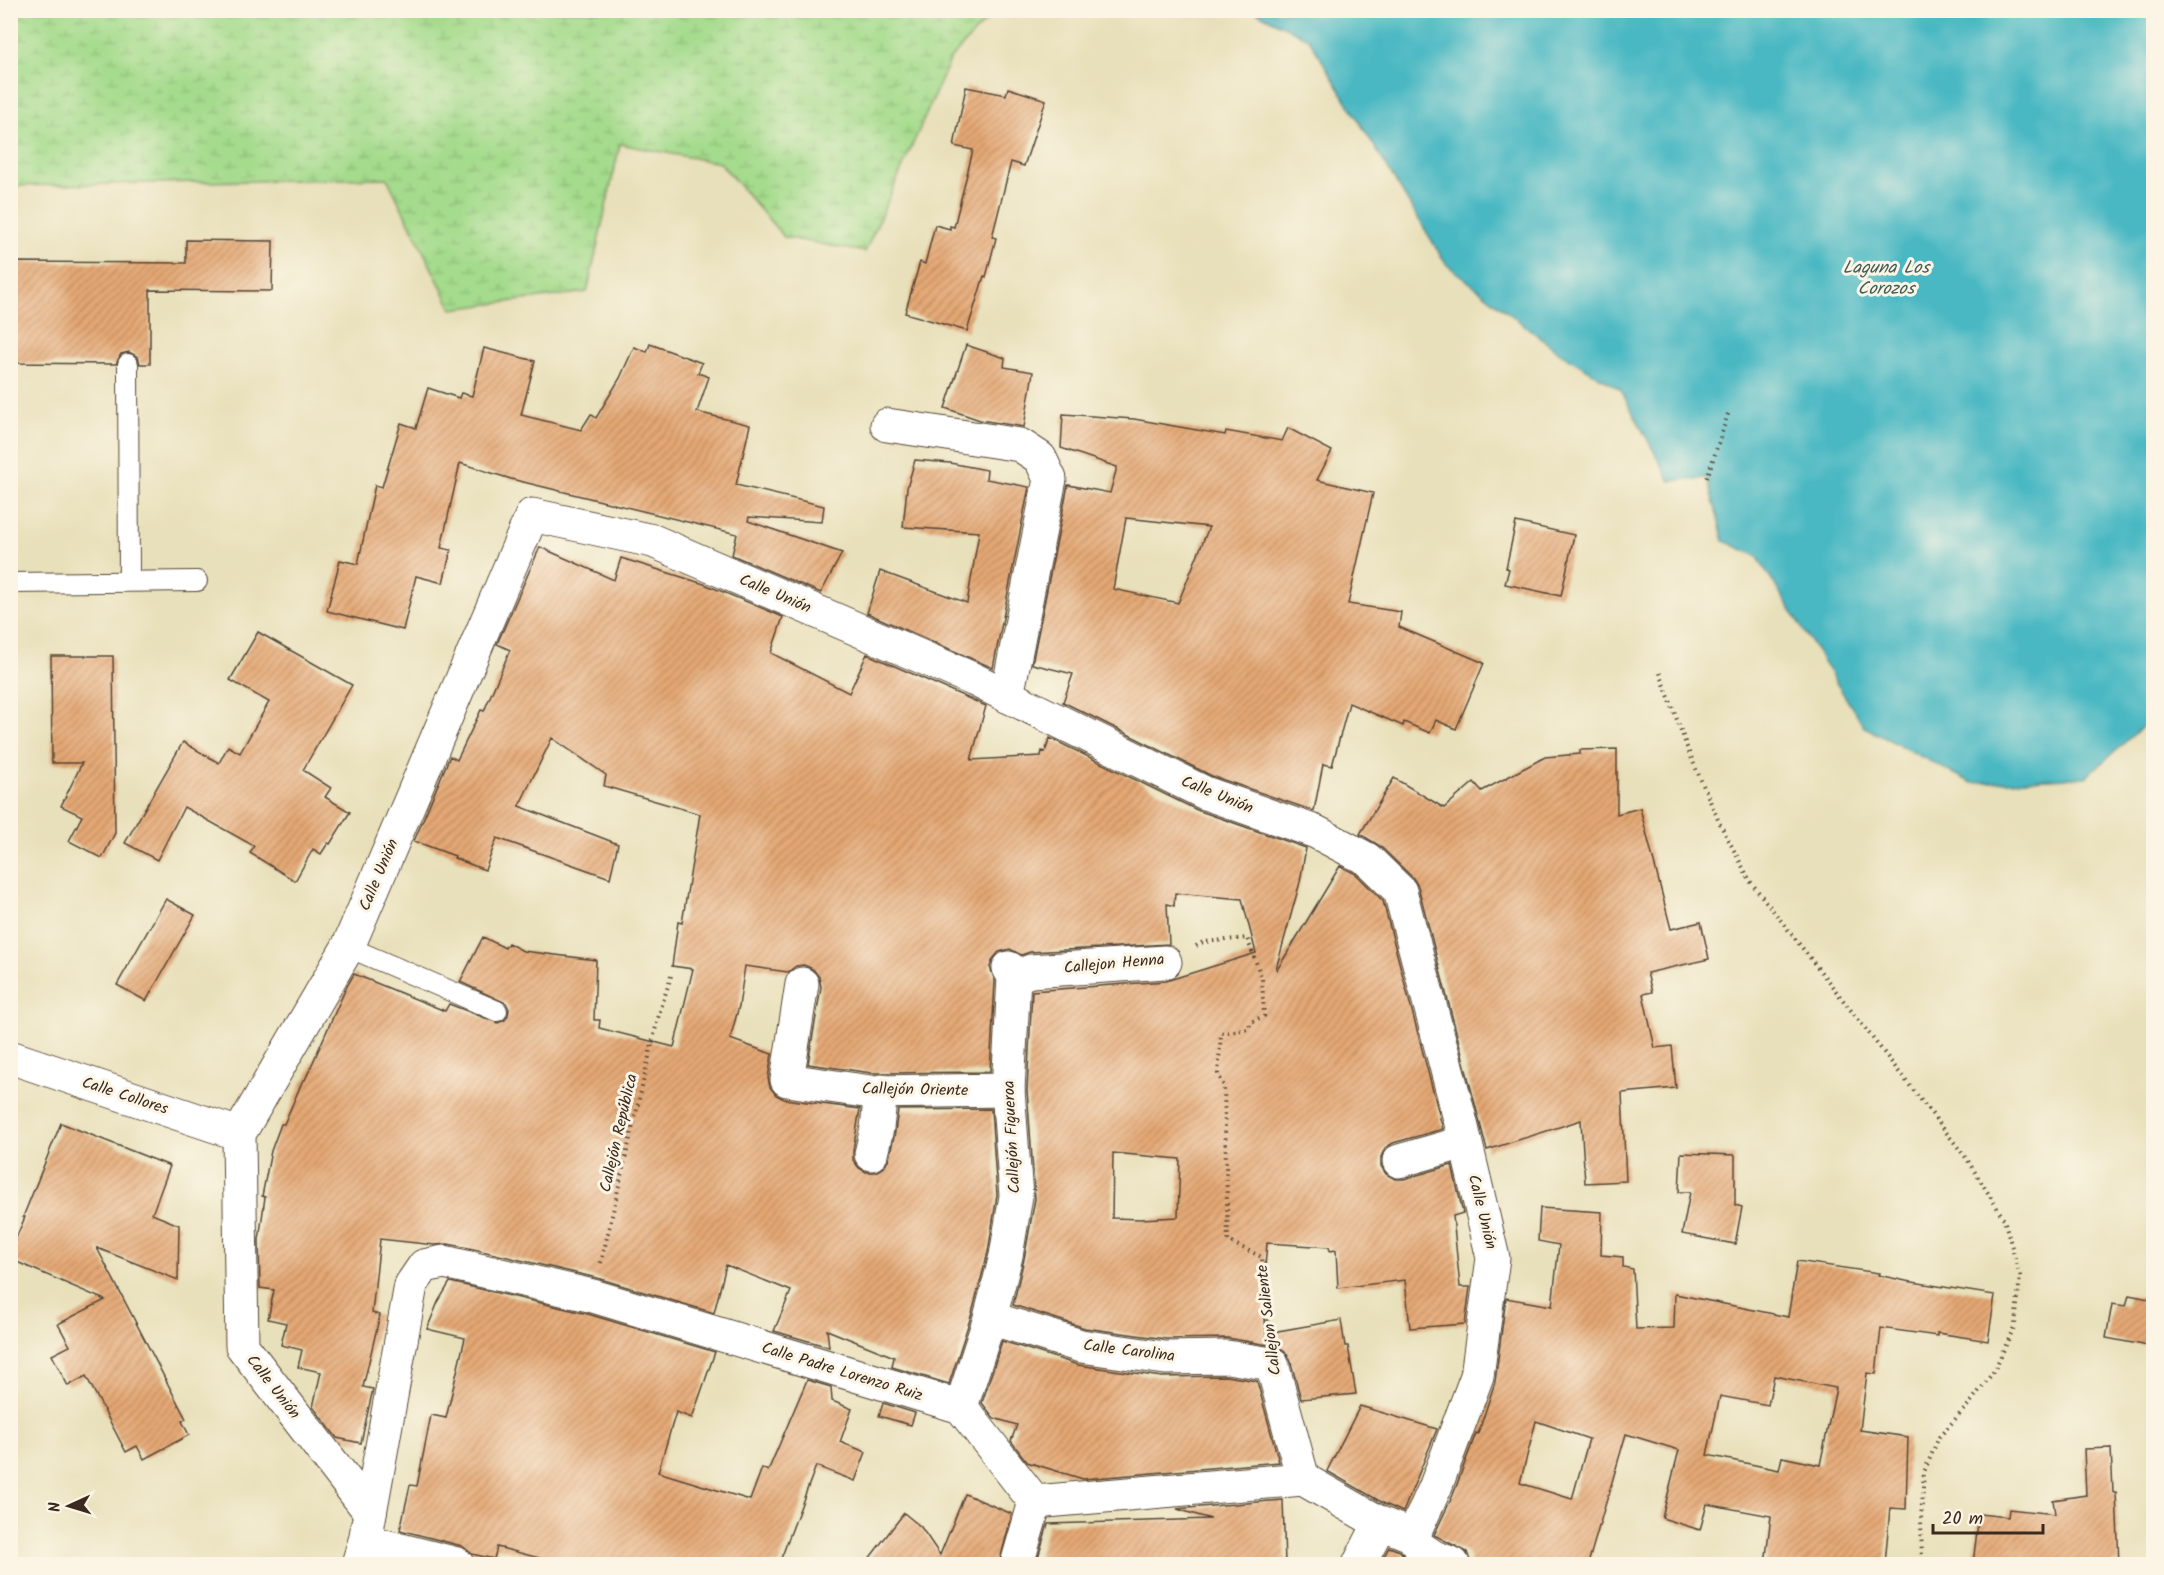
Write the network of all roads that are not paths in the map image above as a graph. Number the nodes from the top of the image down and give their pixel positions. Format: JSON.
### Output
{"nodes":[{"id":1,"x":128,"y":364,"type":"dead end"},
{"id":2,"x":887,"y":425,"type":"dead end"},
{"id":3,"x":129,"y":581,"type":"junction"},
{"id":4,"x":197,"y":581,"type":"dead end"},
{"id":5,"x":10,"y":583,"type":"edge"},
{"id":6,"x":1007,"y":696,"type":"junction"},
{"id":7,"x":348,"y":947,"type":"junction"},
{"id":8,"x":1165,"y":962,"type":"road end"},
{"id":9,"x":1011,"y":973,"type":"joint"},
{"id":10,"x":802,"y":984,"type":"dead end"},
{"id":11,"x":497,"y":1011,"type":"dead end"},
{"id":12,"x":10,"y":1058,"type":"edge"},
{"id":13,"x":1008,"y":1090,"type":"junction"},
{"id":14,"x":881,"y":1091,"type":"junction"},
{"id":15,"x":239,"y":1134,"type":"junction"},
{"id":16,"x":1465,"y":1142,"type":"junction"},
{"id":17,"x":871,"y":1154,"type":"dead end"},
{"id":18,"x":1399,"y":1161,"type":"dead end"},
{"id":19,"x":990,"y":1318,"type":"junction"},
{"id":20,"x":1272,"y":1364,"type":"joint"},
{"id":21,"x":961,"y":1407,"type":"junction"},
{"id":22,"x":1303,"y":1479,"type":"junction"},
{"id":23,"x":1035,"y":1502,"type":"junction"},
{"id":24,"x":1380,"y":1523,"type":"junction"},
{"id":25,"x":1413,"y":1536,"type":"junction"},
{"id":26,"x":365,"y":1539,"type":"edge"},
{"id":27,"x":457,"y":1564,"type":"edge"},
{"id":28,"x":1017,"y":1564,"type":"edge"},
{"id":29,"x":1359,"y":1564,"type":"edge"},
{"id":30,"x":1453,"y":1564,"type":"edge"}],
"edges":[{"from":1,"to":3,"type":"lane"},
{"from":2,"to":6,"type":"street"},
{"from":3,"to":4,"type":"lane"},
{"from":3,"to":5,"type":"lane"},
{"from":6,"to":7,"type":"street","name":"Calle Unión"},
{"from":6,"to":16,"type":"street","name":"Calle Unión"},
{"from":7,"to":11,"type":"lane"},
{"from":7,"to":15,"type":"street","name":"Calle Unión"},
{"from":8,"to":9,"type":"street","name":"Callejon Henna"},
{"from":9,"to":13,"type":"street","name":"Callejón Figueroa"},
{"from":10,"to":14,"type":"street","name":"Callejón Oriente"},
{"from":12,"to":15,"type":"street","name":"Calle Collores"},
{"from":13,"to":14,"type":"street","name":"Callejón Oriente"},
{"from":13,"to":19,"type":"street","name":"Callejón Figueroa"},
{"from":14,"to":17,"type":"street"},
{"from":15,"to":26,"type":"street","name":"Calle Unión"},
{"from":16,"to":18,"type":"street"},
{"from":16,"to":25,"type":"street","name":"Calle Unión"},
{"from":19,"to":20,"type":"street","name":"Calle Carolina"},
{"from":19,"to":21,"type":"street","name":"Callejón Figueroa"},
{"from":20,"to":22,"type":"street","name":"Callejon Saliente"},
{"from":21,"to":23,"type":"street"},
{"from":21,"to":26,"type":"street","name":"Calle Padre Lorenzo Ruiz"},
{"from":22,"to":23,"type":"street"},
{"from":22,"to":24,"type":"street"},
{"from":23,"to":28,"type":"street"},
{"from":24,"to":25,"type":"street"},
{"from":24,"to":29,"type":"street"},
{"from":25,"to":30,"type":"street"},
{"from":26,"to":27,"type":"street"}]}
